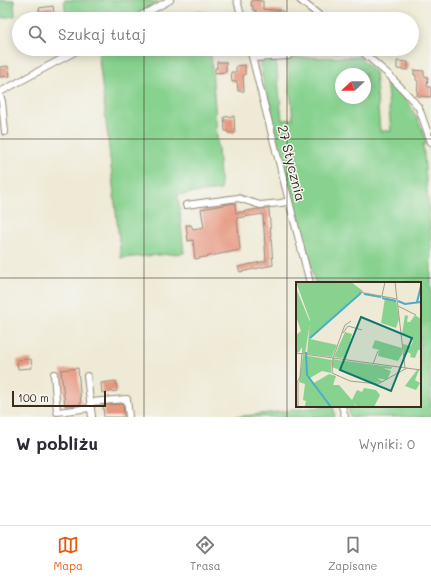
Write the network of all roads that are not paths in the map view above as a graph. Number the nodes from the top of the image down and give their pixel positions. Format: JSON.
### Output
{"nodes":[{"id":1,"x":170,"y":0,"type":"edge"},
{"id":2,"x":236,"y":0,"type":"edge"},
{"id":3,"x":300,"y":0,"type":"edge"},
{"id":4,"x":148,"y":12,"type":"edge"},
{"id":5,"x":240,"y":12,"type":"edge"},
{"id":6,"x":315,"y":12,"type":"edge"},
{"id":7,"x":67,"y":56,"type":"edge"},
{"id":8,"x":288,"y":56,"type":"dead end"},
{"id":9,"x":367,"y":56,"type":"edge"},
{"id":10,"x":252,"y":58,"type":"joint"},
{"id":11,"x":0,"y":92,"type":"edge"},
{"id":12,"x":0,"y":96,"type":"edge"},
{"id":13,"x":5,"y":132,"type":"dead end"},
{"id":14,"x":431,"y":142,"type":"edge"},
{"id":15,"x":289,"y":201,"type":"junction"},
{"id":16,"x":186,"y":205,"type":"dead end"},
{"id":17,"x":310,"y":282,"type":"edge"},
{"id":18,"x":54,"y":374,"type":"dead end"},
{"id":19,"x":87,"y":376,"type":"dead end"},
{"id":20,"x":91,"y":405,"type":"junction"},
{"id":21,"x":342,"y":407,"type":"edge"},
{"id":22,"x":58,"y":415,"type":"edge"},
{"id":23,"x":92,"y":417,"type":"edge"},
{"id":24,"x":129,"y":417,"type":"edge"},
{"id":25,"x":345,"y":417,"type":"edge"}],
"edges":[{"from":1,"to":4,"type":"street"},
{"from":2,"to":5,"type":"street"},
{"from":3,"to":6,"type":"street"},
{"from":7,"to":11,"type":"street"},
{"from":8,"to":10,"type":"street"},
{"from":9,"to":14,"type":"street"},
{"from":10,"to":15,"type":"street","name":"27 Stycznia"},
{"from":12,"to":13,"type":"street"},
{"from":15,"to":16,"type":"street"},
{"from":15,"to":17,"type":"street","name":"27 Stycznia"},
{"from":18,"to":22,"type":"street"},
{"from":19,"to":20,"type":"street"},
{"from":20,"to":22,"type":"street"},
{"from":20,"to":23,"type":"street"},
{"from":20,"to":24,"type":"street"},
{"from":21,"to":25,"type":"street"}]}
